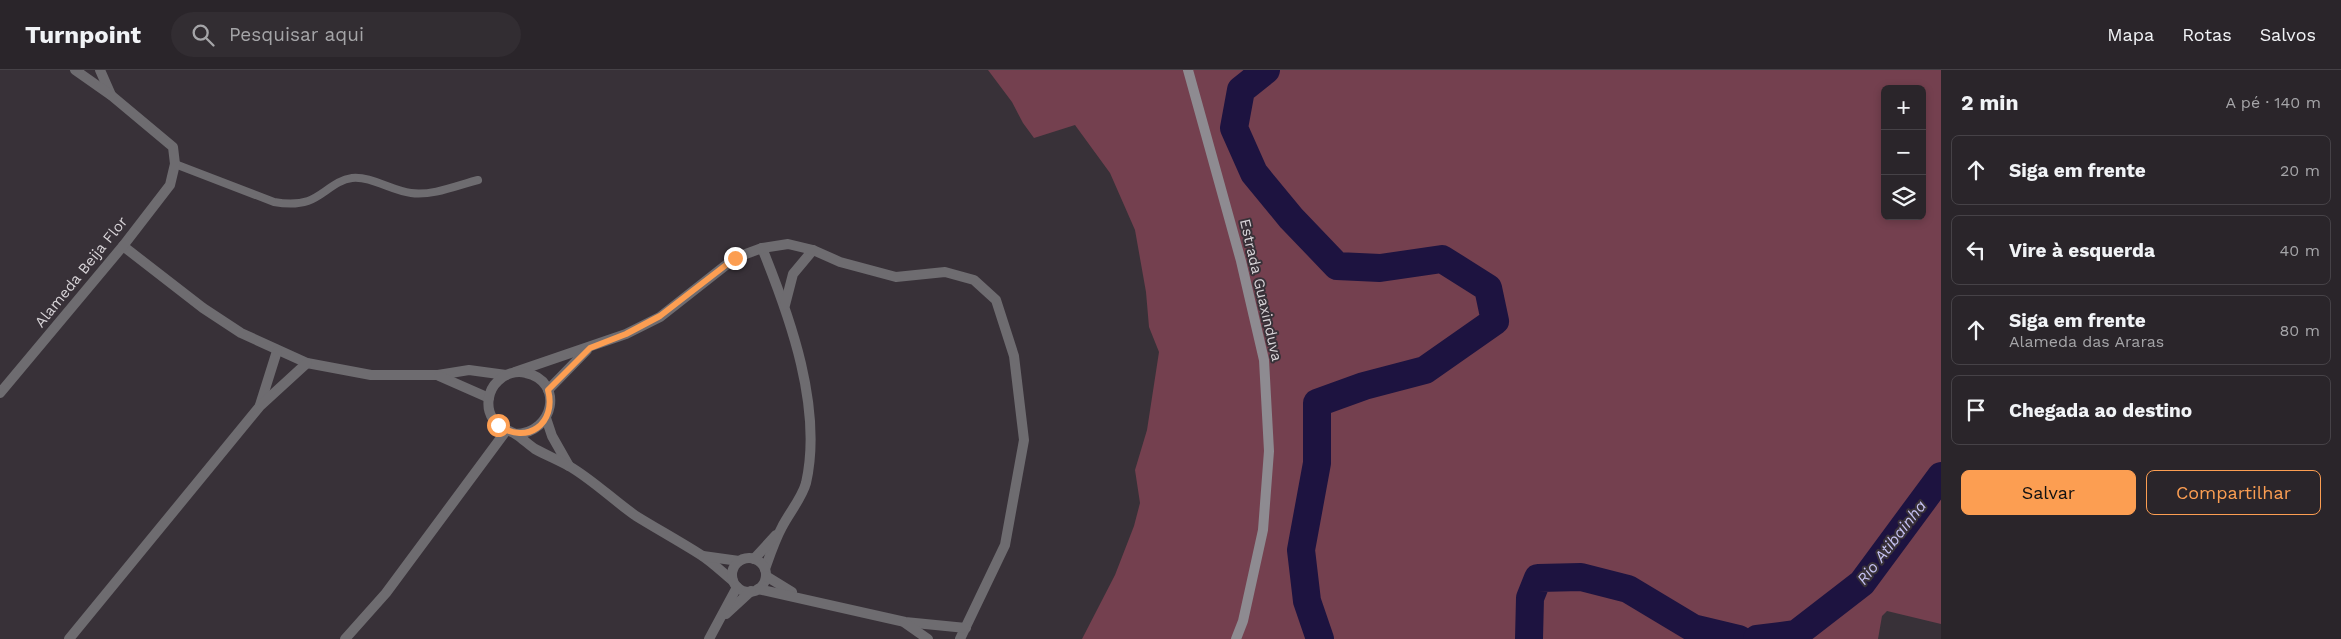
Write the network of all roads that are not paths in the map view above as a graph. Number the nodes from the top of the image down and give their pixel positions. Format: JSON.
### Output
{"nodes":[{"id":1,"x":75,"y":70,"type":"edge"},
{"id":2,"x":100,"y":70,"type":"edge"},
{"id":3,"x":1188,"y":70,"type":"edge"},
{"id":4,"x":112,"y":96,"type":"junction"},
{"id":5,"x":175,"y":164,"type":"junction"},
{"id":6,"x":478,"y":180,"type":"dead end"},
{"id":7,"x":123,"y":246,"type":"junction"},
{"id":8,"x":762,"y":248,"type":"junction"},
{"id":9,"x":813,"y":250,"type":"junction"},
{"id":10,"x":785,"y":306,"type":"junction"},
{"id":11,"x":590,"y":348,"type":"junction"},
{"id":12,"x":276,"y":351,"type":"junction"},
{"id":13,"x":307,"y":363,"type":"junction"},
{"id":14,"x":510,"y":374,"type":"junction"},
{"id":15,"x":438,"y":375,"type":"junction"},
{"id":16,"x":548,"y":390,"type":"junction"},
{"id":17,"x":0,"y":394,"type":"edge"},
{"id":18,"x":489,"y":398,"type":"junction"},
{"id":19,"x":260,"y":406,"type":"junction"},
{"id":20,"x":546,"y":418,"type":"junction"},
{"id":21,"x":511,"y":432,"type":"junction"},
{"id":22,"x":569,"y":466,"type":"junction"},
{"id":23,"x":781,"y":528,"type":"junction"},
{"id":24,"x":702,"y":556,"type":"junction"},
{"id":25,"x":754,"y":559,"type":"junction"},
{"id":26,"x":739,"y":561,"type":"junction"},
{"id":27,"x":765,"y":572,"type":"junction"},
{"id":28,"x":735,"y":584,"type":"junction"},
{"id":29,"x":754,"y":590,"type":"junction"},
{"id":30,"x":800,"y":597,"type":"junction"},
{"id":31,"x":720,"y":620,"type":"junction"},
{"id":32,"x":905,"y":622,"type":"junction"},
{"id":33,"x":966,"y":628,"type":"junction"},
{"id":34,"x":69,"y":639,"type":"edge"},
{"id":35,"x":346,"y":639,"type":"edge"},
{"id":36,"x":709,"y":639,"type":"edge"},
{"id":37,"x":928,"y":639,"type":"edge"},
{"id":38,"x":960,"y":639,"type":"edge"},
{"id":39,"x":1236,"y":639,"type":"edge"}],
"edges":[{"from":1,"to":4,"type":"street"},
{"from":2,"to":4,"type":"street"},
{"from":3,"to":39,"type":"street","name":"Estrada Guaxinduva"},
{"from":4,"to":5,"type":"street"},
{"from":5,"to":6,"type":"lane"},
{"from":5,"to":7,"type":"street","name":"Alameda Beija Flor"},
{"from":7,"to":12,"type":"street"},
{"from":7,"to":17,"type":"street","name":"Alameda Beija Flor"},
{"from":8,"to":9,"type":"street"},
{"from":8,"to":10,"type":"street"},
{"from":8,"to":11,"type":"street"},
{"from":9,"to":10,"type":"street"},
{"from":9,"to":33,"type":"street"},
{"from":10,"to":23,"type":"street"},
{"from":11,"to":14,"type":"street"},
{"from":11,"to":16,"type":"street"},
{"from":12,"to":13,"type":"street"},
{"from":12,"to":19,"type":"street"},
{"from":13,"to":15,"type":"street"},
{"from":13,"to":19,"type":"street"},
{"from":14,"to":15,"type":"street"},
{"from":14,"to":16,"type":"street"},
{"from":14,"to":18,"type":"street"},
{"from":15,"to":18,"type":"street"},
{"from":16,"to":20,"type":"street"},
{"from":18,"to":21,"type":"street"},
{"from":19,"to":34,"type":"street"},
{"from":20,"to":21,"type":"street"},
{"from":20,"to":22,"type":"street"},
{"from":21,"to":22,"type":"street"},
{"from":21,"to":35,"type":"street"},
{"from":22,"to":24,"type":"street"},
{"from":23,"to":25,"type":"street"},
{"from":23,"to":27,"type":"street"},
{"from":24,"to":26,"type":"street"},
{"from":24,"to":28,"type":"street"},
{"from":25,"to":26,"type":"street"},
{"from":25,"to":27,"type":"street"},
{"from":26,"to":28,"type":"street"},
{"from":27,"to":29,"type":"street"},
{"from":27,"to":30,"type":"street"},
{"from":28,"to":29,"type":"street"},
{"from":28,"to":31,"type":"street"},
{"from":29,"to":30,"type":"street"},
{"from":29,"to":31,"type":"street"},
{"from":30,"to":32,"type":"street"},
{"from":31,"to":36,"type":"street"},
{"from":32,"to":33,"type":"street"},
{"from":32,"to":37,"type":"street"},
{"from":33,"to":38,"type":"street"}]}
